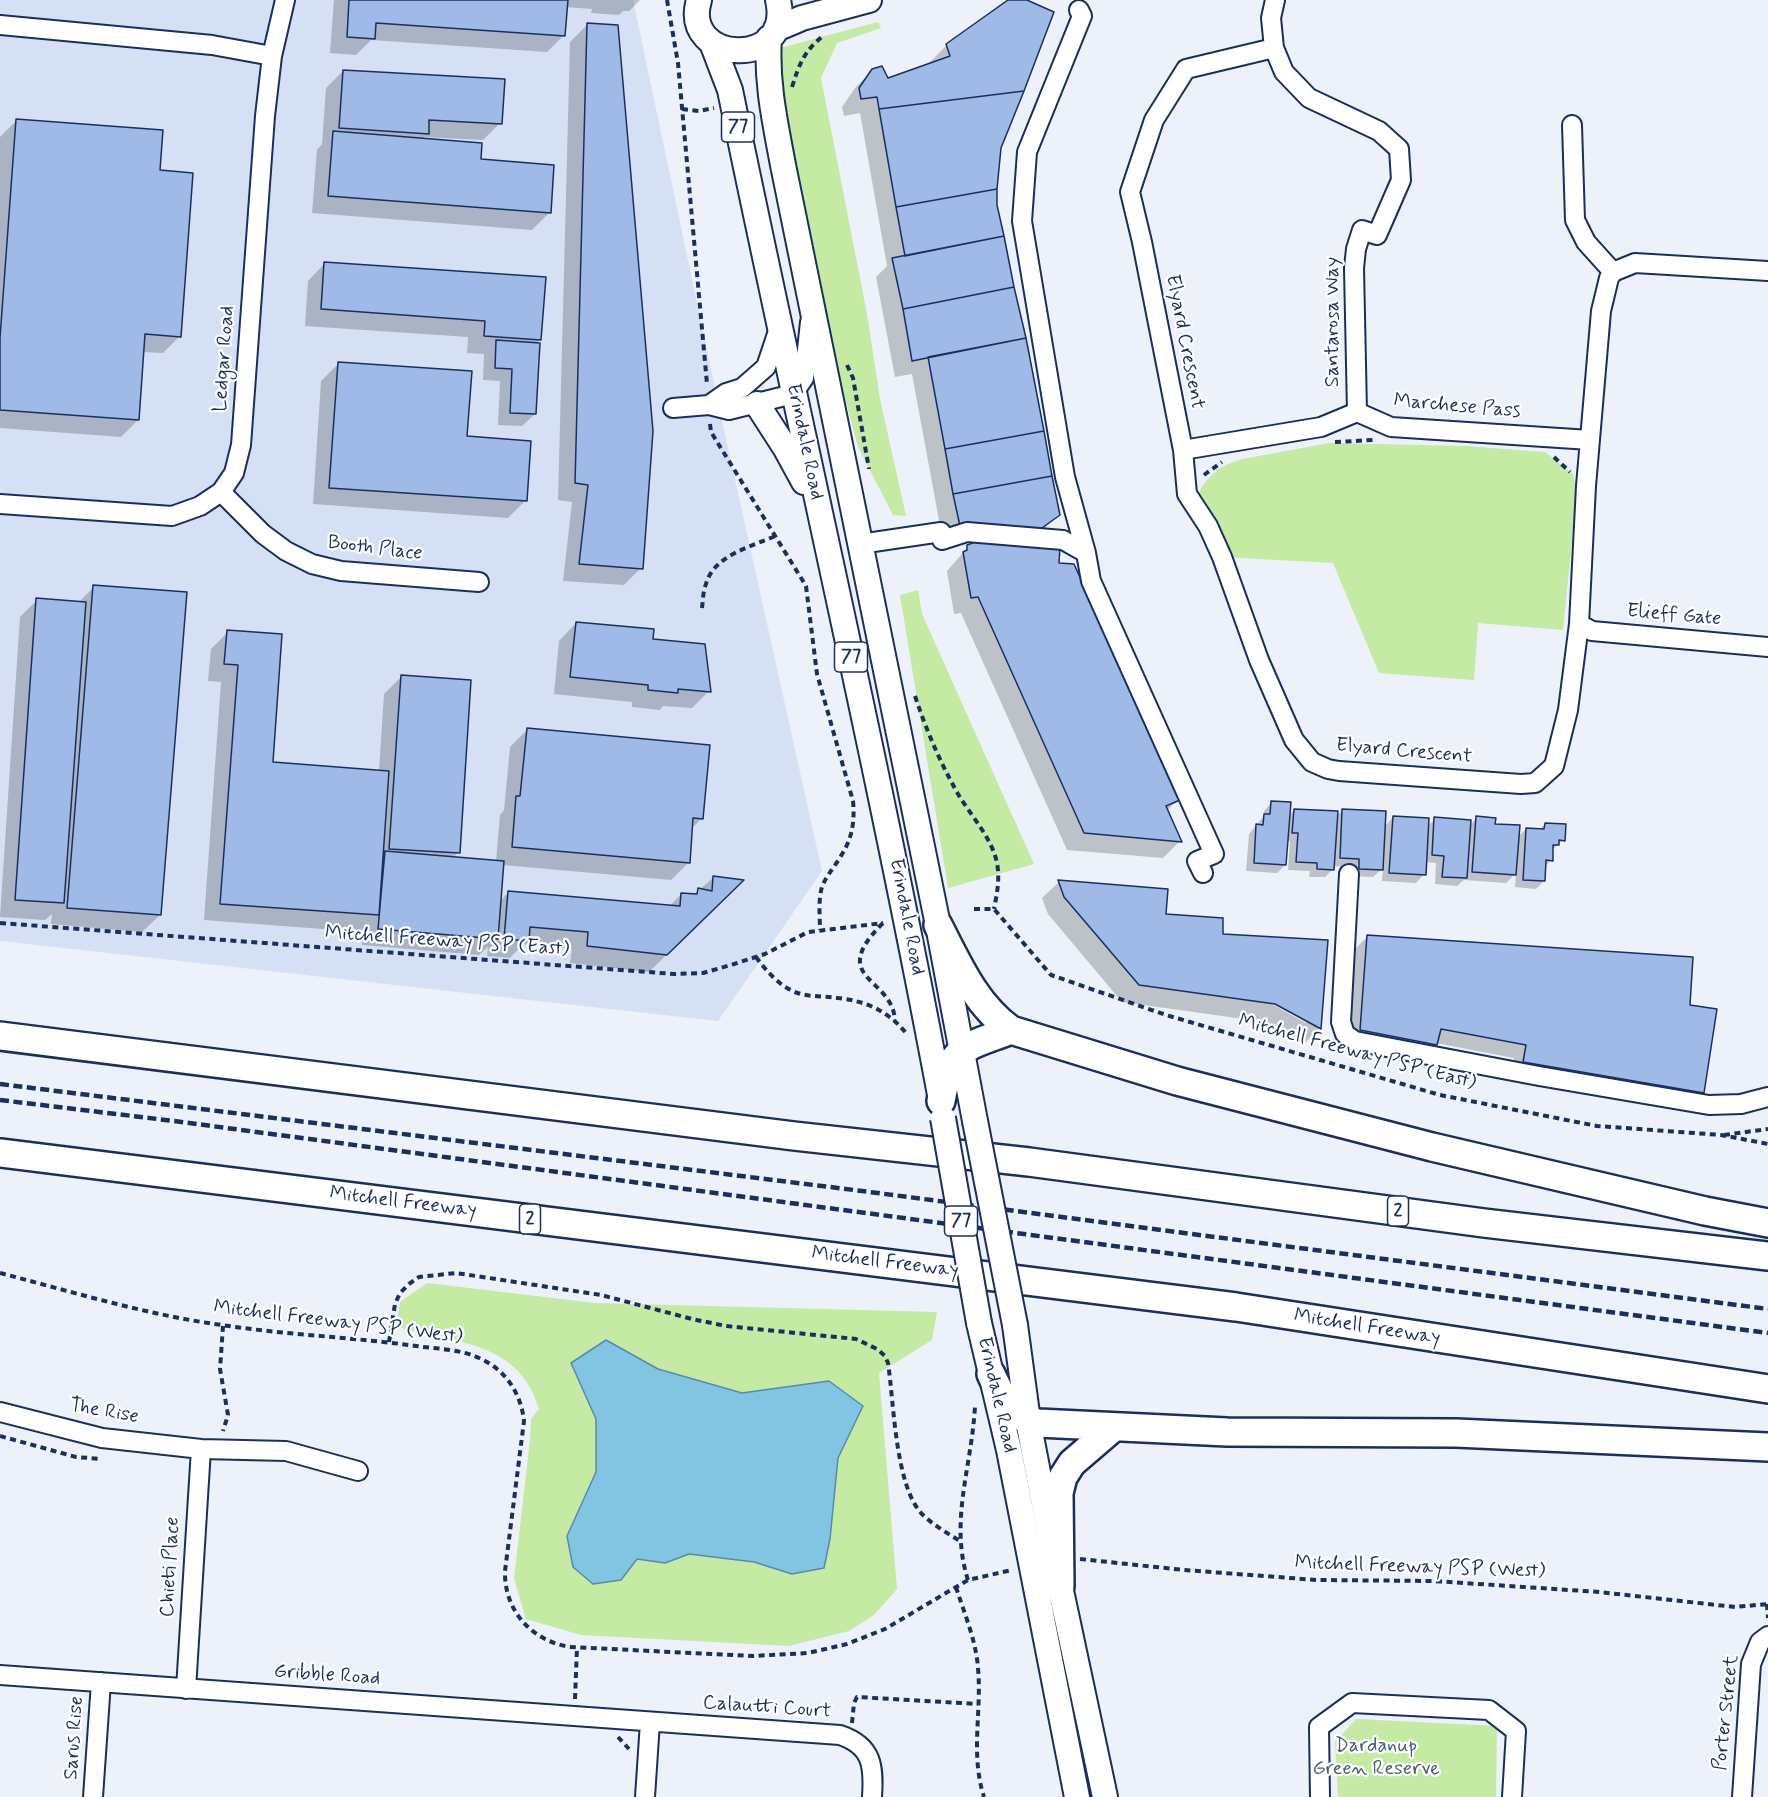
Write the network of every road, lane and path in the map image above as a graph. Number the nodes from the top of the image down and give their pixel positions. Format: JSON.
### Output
{"nodes":[{"id":1,"x":285,"y":0,"type":"edge"},
{"id":2,"x":666,"y":0,"type":"edge"},
{"id":3,"x":699,"y":0,"type":"edge"},
{"id":4,"x":778,"y":0,"type":"edge"},
{"id":5,"x":868,"y":0,"type":"edge"},
{"id":6,"x":1275,"y":0,"type":"edge"},
{"id":7,"x":1079,"y":10,"type":"dead end"},
{"id":8,"x":0,"y":25,"type":"edge"},
{"id":9,"x":828,"y":31,"type":"dead end"},
{"id":10,"x":772,"y":34,"type":"junction"},
{"id":11,"x":712,"y":43,"type":"junction"},
{"id":12,"x":1274,"y":48,"type":"junction"},
{"id":13,"x":272,"y":56,"type":"junction"},
{"id":14,"x":790,"y":95,"type":"dead end"},
{"id":15,"x":1572,"y":125,"type":"dead end"},
{"id":16,"x":1768,"y":271,"type":"edge"},
{"id":17,"x":1613,"y":272,"type":"junction"},
{"id":18,"x":812,"y":309,"type":"junction"},
{"id":19,"x":779,"y":328,"type":"junction"},
{"id":20,"x":843,"y":357,"type":"dead end"},
{"id":21,"x":793,"y":394,"type":"junction"},
{"id":22,"x":757,"y":404,"type":"junction"},
{"id":23,"x":709,"y":405,"type":"junction"},
{"id":24,"x":673,"y":408,"type":"dead end"},
{"id":25,"x":1357,"y":412,"type":"junction"},
{"id":26,"x":1375,"y":440,"type":"dead end"},
{"id":27,"x":1590,"y":440,"type":"junction"},
{"id":28,"x":1329,"y":443,"type":"dead end"},
{"id":29,"x":1183,"y":450,"type":"junction"},
{"id":30,"x":1554,"y":456,"type":"dead end"},
{"id":31,"x":1228,"y":459,"type":"dead end"},
{"id":32,"x":869,"y":471,"type":"dead end"},
{"id":33,"x":1198,"y":479,"type":"dead end"},
{"id":34,"x":1586,"y":486,"type":"junction"},
{"id":35,"x":220,"y":492,"type":"junction"},
{"id":36,"x":0,"y":504,"type":"edge"},
{"id":37,"x":819,"y":511,"type":"junction"},
{"id":38,"x":776,"y":536,"type":"junction"},
{"id":39,"x":860,"y":544,"type":"junction"},
{"id":40,"x":1086,"y":553,"type":"junction"},
{"id":41,"x":479,"y":582,"type":"dead end"},
{"id":42,"x":702,"y":608,"type":"dead end"},
{"id":43,"x":1579,"y":624,"type":"junction"},
{"id":44,"x":1768,"y":647,"type":"edge"},
{"id":45,"x":911,"y":685,"type":"dead end"},
{"id":46,"x":1203,"y":873,"type":"dead end"},
{"id":47,"x":1349,"y":874,"type":"dead end"},
{"id":48,"x":974,"y":909,"type":"dead end"},
{"id":49,"x":994,"y":909,"type":"junction"},
{"id":50,"x":0,"y":923,"type":"edge"},
{"id":51,"x":938,"y":925,"type":"junction"},
{"id":52,"x":820,"y":930,"type":"junction"},
{"id":53,"x":756,"y":957,"type":"junction"},
{"id":54,"x":1011,"y":1030,"type":"junction"},
{"id":55,"x":0,"y":1036,"type":"edge"},
{"id":56,"x":963,"y":1049,"type":"junction"},
{"id":57,"x":1768,"y":1098,"type":"edge"},
{"id":58,"x":942,"y":1109,"type":"junction"},
{"id":59,"x":1768,"y":1129,"type":"edge"},
{"id":60,"x":1720,"y":1136,"type":"junction"},
{"id":61,"x":1768,"y":1144,"type":"edge"},
{"id":62,"x":0,"y":1153,"type":"edge"},
{"id":63,"x":1768,"y":1223,"type":"edge"},
{"id":64,"x":1768,"y":1256,"type":"edge"},
{"id":65,"x":0,"y":1273,"type":"edge"},
{"id":66,"x":223,"y":1326,"type":"junction"},
{"id":67,"x":389,"y":1342,"type":"junction"},
{"id":68,"x":991,"y":1374,"type":"junction"},
{"id":69,"x":1768,"y":1389,"type":"edge"},
{"id":70,"x":976,"y":1400,"type":"dead end"},
{"id":71,"x":0,"y":1412,"type":"edge"},
{"id":72,"x":1029,"y":1421,"type":"junction"},
{"id":73,"x":1114,"y":1427,"type":"junction"},
{"id":74,"x":1768,"y":1447,"type":"edge"},
{"id":75,"x":201,"y":1449,"type":"junction"},
{"id":76,"x":220,"y":1449,"type":"junction"},
{"id":77,"x":358,"y":1470,"type":"dead end"},
{"id":78,"x":960,"y":1541,"type":"junction"},
{"id":79,"x":1077,"y":1559,"type":"dead end"},
{"id":80,"x":1019,"y":1569,"type":"dead end"},
{"id":81,"x":968,"y":1580,"type":"junction"},
{"id":82,"x":1060,"y":1586,"type":"junction"},
{"id":83,"x":956,"y":1587,"type":"junction"},
{"id":84,"x":1767,"y":1604,"type":"edge"},
{"id":85,"x":1768,"y":1618,"type":"edge"},
{"id":86,"x":1767,"y":1636,"type":"edge"},
{"id":87,"x":0,"y":1675,"type":"edge"},
{"id":88,"x":101,"y":1682,"type":"junction"},
{"id":89,"x":186,"y":1689,"type":"junction"},
{"id":90,"x":978,"y":1704,"type":"junction"},
{"id":91,"x":650,"y":1722,"type":"junction"},
{"id":92,"x":850,"y":1738,"type":"junction"},
{"id":93,"x":93,"y":1797,"type":"edge"},
{"id":94,"x":645,"y":1797,"type":"edge"},
{"id":95,"x":872,"y":1797,"type":"edge"},
{"id":96,"x":984,"y":1797,"type":"edge"},
{"id":97,"x":1077,"y":1797,"type":"edge"},
{"id":98,"x":1105,"y":1797,"type":"edge"},
{"id":99,"x":1320,"y":1797,"type":"edge"},
{"id":100,"x":1512,"y":1797,"type":"edge"},
{"id":101,"x":1742,"y":1797,"type":"edge"}],
"edges":[{"from":1,"to":13,"type":"street","name":"Ledgar Road"},
{"from":2,"to":23,"type":"path"},
{"from":3,"to":11,"type":"main road","name":"Erindale Road","number":"77"},
{"from":4,"to":10,"type":"main road","name":"Erindale Road","number":"77"},
{"from":5,"to":10,"type":"main road"},
{"from":6,"to":12,"type":"street","name":"Santarosa Way"},
{"from":7,"to":40,"type":"street"},
{"from":8,"to":13,"type":"street"},
{"from":9,"to":14,"type":"path"},
{"from":10,"to":11,"type":"main road"},
{"from":10,"to":18,"type":"main road","name":"Erindale Road","number":"77"},
{"from":11,"to":19,"type":"main road","name":"Erindale Road","number":"77"},
{"from":12,"to":25,"type":"street","name":"Santarosa Way"},
{"from":12,"to":29,"type":"street","name":"Elyard Crescent"},
{"from":13,"to":35,"type":"street","name":"Ledgar Road"},
{"from":15,"to":17,"type":"street"},
{"from":16,"to":17,"type":"street"},
{"from":17,"to":27,"type":"street","name":"Elyard Crescent"},
{"from":18,"to":21,"type":"street"},
{"from":18,"to":39,"type":"main road","name":"Erindale Road","number":"77"},
{"from":19,"to":21,"type":"main road","name":"Erindale Road","number":"77"},
{"from":19,"to":23,"type":"street"},
{"from":20,"to":32,"type":"path"},
{"from":21,"to":22,"type":"street"},
{"from":21,"to":37,"type":"main road","name":"Erindale Road","number":"77"},
{"from":22,"to":23,"type":"street"},
{"from":22,"to":37,"type":"main road"},
{"from":23,"to":24,"type":"street"},
{"from":23,"to":38,"type":"path"},
{"from":25,"to":27,"type":"street","name":"Marchese Pass"},
{"from":25,"to":29,"type":"street"},
{"from":26,"to":28,"type":"path"},
{"from":27,"to":34,"type":"street","name":"Elyard Crescent"},
{"from":29,"to":43,"type":"street","name":"Elyard Crescent"},
{"from":30,"to":34,"type":"path"},
{"from":31,"to":33,"type":"path"},
{"from":34,"to":43,"type":"street","name":"Elyard Crescent"},
{"from":35,"to":36,"type":"street","name":"Ledgar Road"},
{"from":35,"to":41,"type":"street","name":"Booth Place"},
{"from":37,"to":58,"type":"main road","name":"Erindale Road","number":"77"},
{"from":38,"to":42,"type":"path"},
{"from":38,"to":52,"type":"path"},
{"from":39,"to":40,"type":"street"},
{"from":39,"to":51,"type":"main road","name":"Erindale Road","number":"77"},
{"from":40,"to":46,"type":"street"},
{"from":43,"to":44,"type":"street","name":"Elieff Gate"},
{"from":45,"to":49,"type":"path"},
{"from":47,"to":57,"type":"street"},
{"from":48,"to":49,"type":"path"},
{"from":49,"to":60,"type":"path","name":"Mitchell Freeway PSP (East)"},
{"from":50,"to":53,"type":"path","name":"Mitchell Freeway PSP (East)"},
{"from":51,"to":54,"type":"highway"},
{"from":51,"to":56,"type":"main road","name":"Erindale Road","number":"77"},
{"from":52,"to":53,"type":"path","name":"Mitchell Freeway PSP (East)"},
{"from":52,"to":53,"type":"path","name":"Mitchell Freeway PSP (East)"},
{"from":54,"to":56,"type":"highway"},
{"from":54,"to":63,"type":"highway"},
{"from":55,"to":64,"type":"highway","number":"2"},
{"from":56,"to":58,"type":"highway"},
{"from":56,"to":72,"type":"main road","name":"Erindale Road","number":"77","bridge":true},
{"from":58,"to":68,"type":"main road","name":"Erindale Road","number":"77","bridge":true},
{"from":59,"to":60,"type":"path"},
{"from":60,"to":61,"type":"path","name":"Mitchell Freeway PSP (East)"},
{"from":62,"to":69,"type":"highway","name":"Mitchell Freeway","number":"2"},
{"from":65,"to":66,"type":"path","name":"Mitchell Freeway PSP (West)"},
{"from":66,"to":67,"type":"path","name":"Mitchell Freeway PSP (West)"},
{"from":66,"to":76,"type":"path"},
{"from":67,"to":78,"type":"path"},
{"from":67,"to":83,"type":"path","name":"Mitchell Freeway PSP (West)"},
{"from":68,"to":72,"type":"highway"},
{"from":68,"to":97,"type":"main road","name":"Erindale Road","number":"77"},
{"from":70,"to":78,"type":"path"},
{"from":71,"to":75,"type":"street","name":"The Rise"},
{"from":72,"to":73,"type":"highway"},
{"from":72,"to":82,"type":"main road","name":"Erindale Road","number":"77"},
{"from":73,"to":74,"type":"highway"},
{"from":73,"to":82,"type":"highway"},
{"from":75,"to":76,"type":"street","name":"The Rise"},
{"from":75,"to":89,"type":"street","name":"Chieti Place"},
{"from":76,"to":77,"type":"street","name":"The Rise"},
{"from":78,"to":81,"type":"path"},
{"from":79,"to":84,"type":"path","name":"Mitchell Freeway PSP (West)"},
{"from":80,"to":81,"type":"path","name":"Mitchell Freeway PSP (West)"},
{"from":81,"to":83,"type":"path","name":"Mitchell Freeway PSP (West)"},
{"from":82,"to":98,"type":"main road","name":"Erindale Road","number":"77"},
{"from":83,"to":90,"type":"path"},
{"from":84,"to":85,"type":"path"},
{"from":86,"to":101,"type":"street","name":"Porter Street"},
{"from":87,"to":88,"type":"street","name":"Gribble Road"},
{"from":88,"to":89,"type":"street","name":"Gribble Road"},
{"from":88,"to":93,"type":"street","name":"Sarus Rise"},
{"from":89,"to":91,"type":"street","name":"Gribble Road"},
{"from":90,"to":92,"type":"path"},
{"from":90,"to":96,"type":"path"},
{"from":91,"to":92,"type":"street","name":"Calautti Court"},
{"from":91,"to":94,"type":"street"},
{"from":92,"to":95,"type":"street","name":"Calautti Court"},
{"from":99,"to":100,"type":"street"}]}
